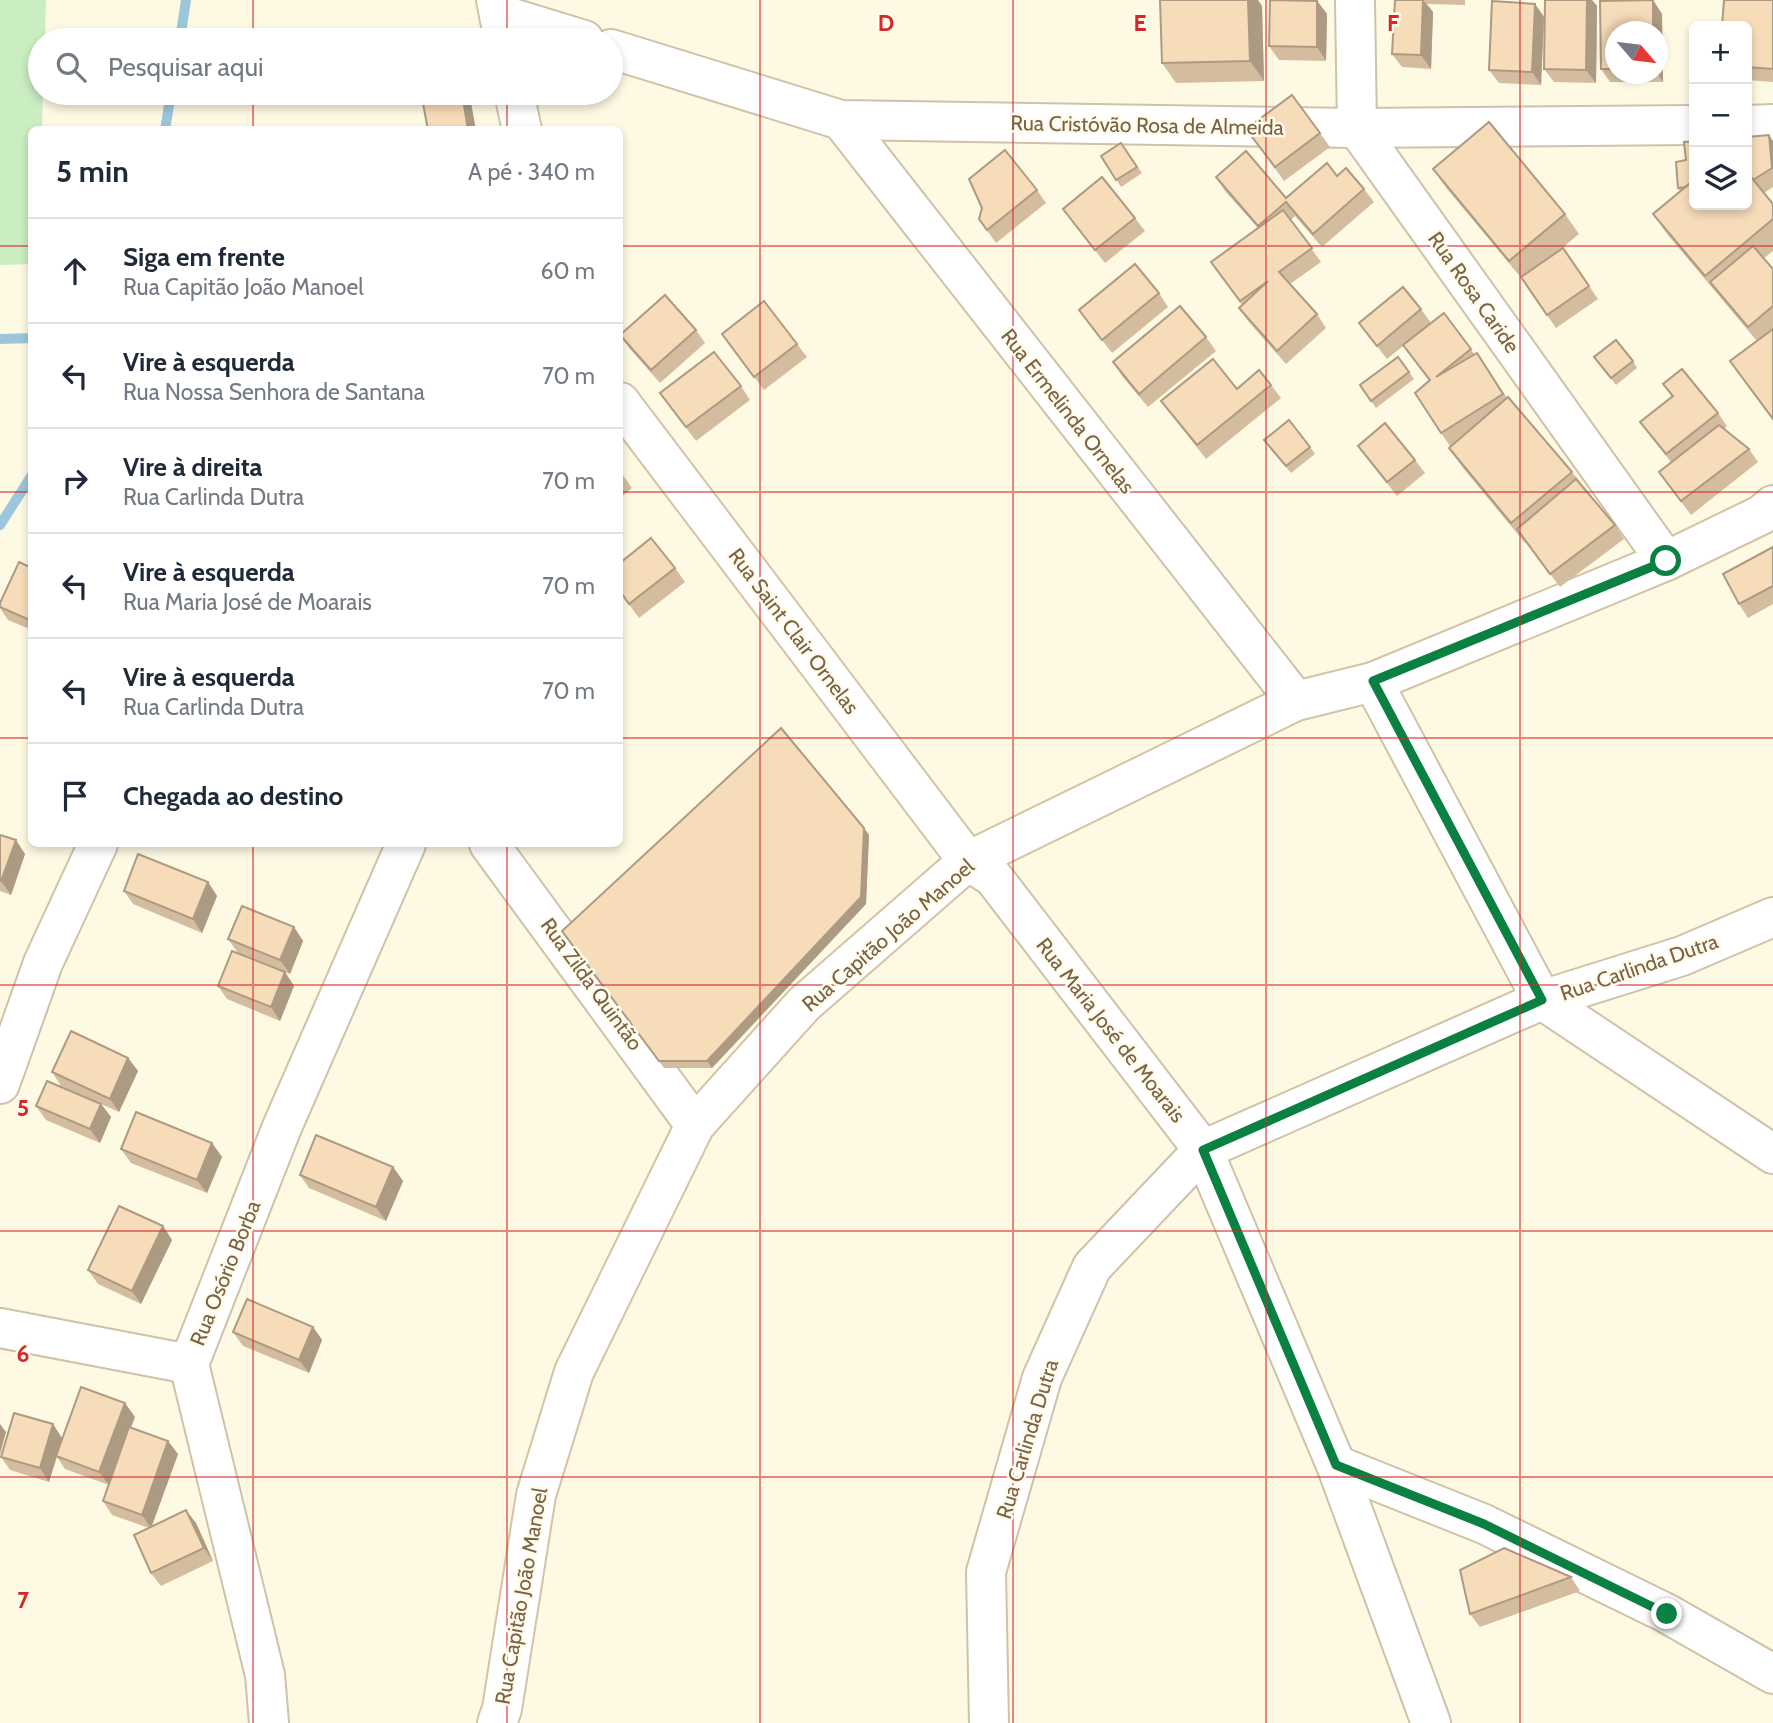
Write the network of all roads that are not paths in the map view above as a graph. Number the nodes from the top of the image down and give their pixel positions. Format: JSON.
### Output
{"nodes":[{"id":1,"x":1355,"y":0,"type":"edge"},
{"id":2,"x":500,"y":18,"type":"edge"},
{"id":3,"x":538,"y":28,"type":"edge"},
{"id":4,"x":623,"y":52,"type":"edge"},
{"id":5,"x":517,"y":105,"type":"edge"},
{"id":6,"x":841,"y":120,"type":"junction"},
{"id":7,"x":1773,"y":124,"type":"edge"},
{"id":8,"x":1689,"y":125,"type":"edge"},
{"id":9,"x":1752,"y":125,"type":"edge"},
{"id":10,"x":521,"y":126,"type":"edge"},
{"id":11,"x":1357,"y":128,"type":"junction"},
{"id":12,"x":623,"y":406,"type":"edge"},
{"id":13,"x":1773,"y":505,"type":"edge"},
{"id":14,"x":1666,"y":561,"type":"junction"},
{"id":15,"x":1373,"y":681,"type":"junction"},
{"id":16,"x":1296,"y":701,"type":"junction"},
{"id":17,"x":97,"y":847,"type":"edge"},
{"id":18,"x":406,"y":847,"type":"edge"},
{"id":19,"x":491,"y":847,"type":"edge"},
{"id":20,"x":968,"y":861,"type":"junction"},
{"id":21,"x":1773,"y":916,"type":"edge"},
{"id":22,"x":1542,"y":1000,"type":"junction"},
{"id":23,"x":0,"y":1084,"type":"edge"},
{"id":24,"x":695,"y":1125,"type":"junction"},
{"id":25,"x":1203,"y":1150,"type":"junction"},
{"id":26,"x":1773,"y":1154,"type":"edge"},
{"id":27,"x":0,"y":1328,"type":"edge"},
{"id":28,"x":189,"y":1364,"type":"junction"},
{"id":29,"x":1336,"y":1465,"type":"junction"},
{"id":30,"x":1773,"y":1674,"type":"edge"},
{"id":31,"x":269,"y":1723,"type":"edge"},
{"id":32,"x":497,"y":1723,"type":"edge"},
{"id":33,"x":989,"y":1723,"type":"edge"},
{"id":34,"x":1431,"y":1723,"type":"edge"}],
"edges":[{"from":1,"to":11,"type":"street"},
{"from":2,"to":3,"type":"street"},
{"from":4,"to":6,"type":"street","name":"Rua Cristóvão Rosa de Almeida"},
{"from":5,"to":10,"type":"street"},
{"from":6,"to":11,"type":"street","name":"Rua Cristóvão Rosa de Almeida"},
{"from":6,"to":16,"type":"street","name":"Rua Ermelinda Ornelas"},
{"from":7,"to":9,"type":"street"},
{"from":8,"to":11,"type":"street","name":"Rua Cristóvão Rosa de Almeida"},
{"from":11,"to":14,"type":"street","name":"Rua Rosa Caride"},
{"from":12,"to":20,"type":"street","name":"Rua Saint Clair Ornelas"},
{"from":13,"to":14,"type":"street","name":"Rua Capitão João Manoel"},
{"from":14,"to":15,"type":"street","name":"Rua Capitão João Manoel"},
{"from":15,"to":16,"type":"street","name":"Rua Capitão João Manoel"},
{"from":15,"to":22,"type":"street"},
{"from":16,"to":20,"type":"street","name":"Rua Capitão João Manoel"},
{"from":17,"to":23,"type":"street"},
{"from":18,"to":28,"type":"street","name":"Rua Osório Borba"},
{"from":19,"to":24,"type":"street","name":"Rua Zilda Quintão"},
{"from":20,"to":24,"type":"street","name":"Rua Capitão João Manoel"},
{"from":20,"to":25,"type":"street","name":"Rua Maria José de Moarais"},
{"from":21,"to":22,"type":"street","name":"Rua Carlinda Dutra"},
{"from":22,"to":25,"type":"street","name":"Rua Carlinda Dutra"},
{"from":22,"to":26,"type":"street"},
{"from":24,"to":32,"type":"street","name":"Rua Capitão João Manoel"},
{"from":25,"to":29,"type":"street","name":"Rua Maria José de Moarais"},
{"from":25,"to":33,"type":"street","name":"Rua Carlinda Dutra"},
{"from":27,"to":28,"type":"street"},
{"from":28,"to":31,"type":"street","name":"Rua Osório Borba"},
{"from":29,"to":30,"type":"street"},
{"from":29,"to":34,"type":"street","name":"Rua Maria José de Moarais"}]}
